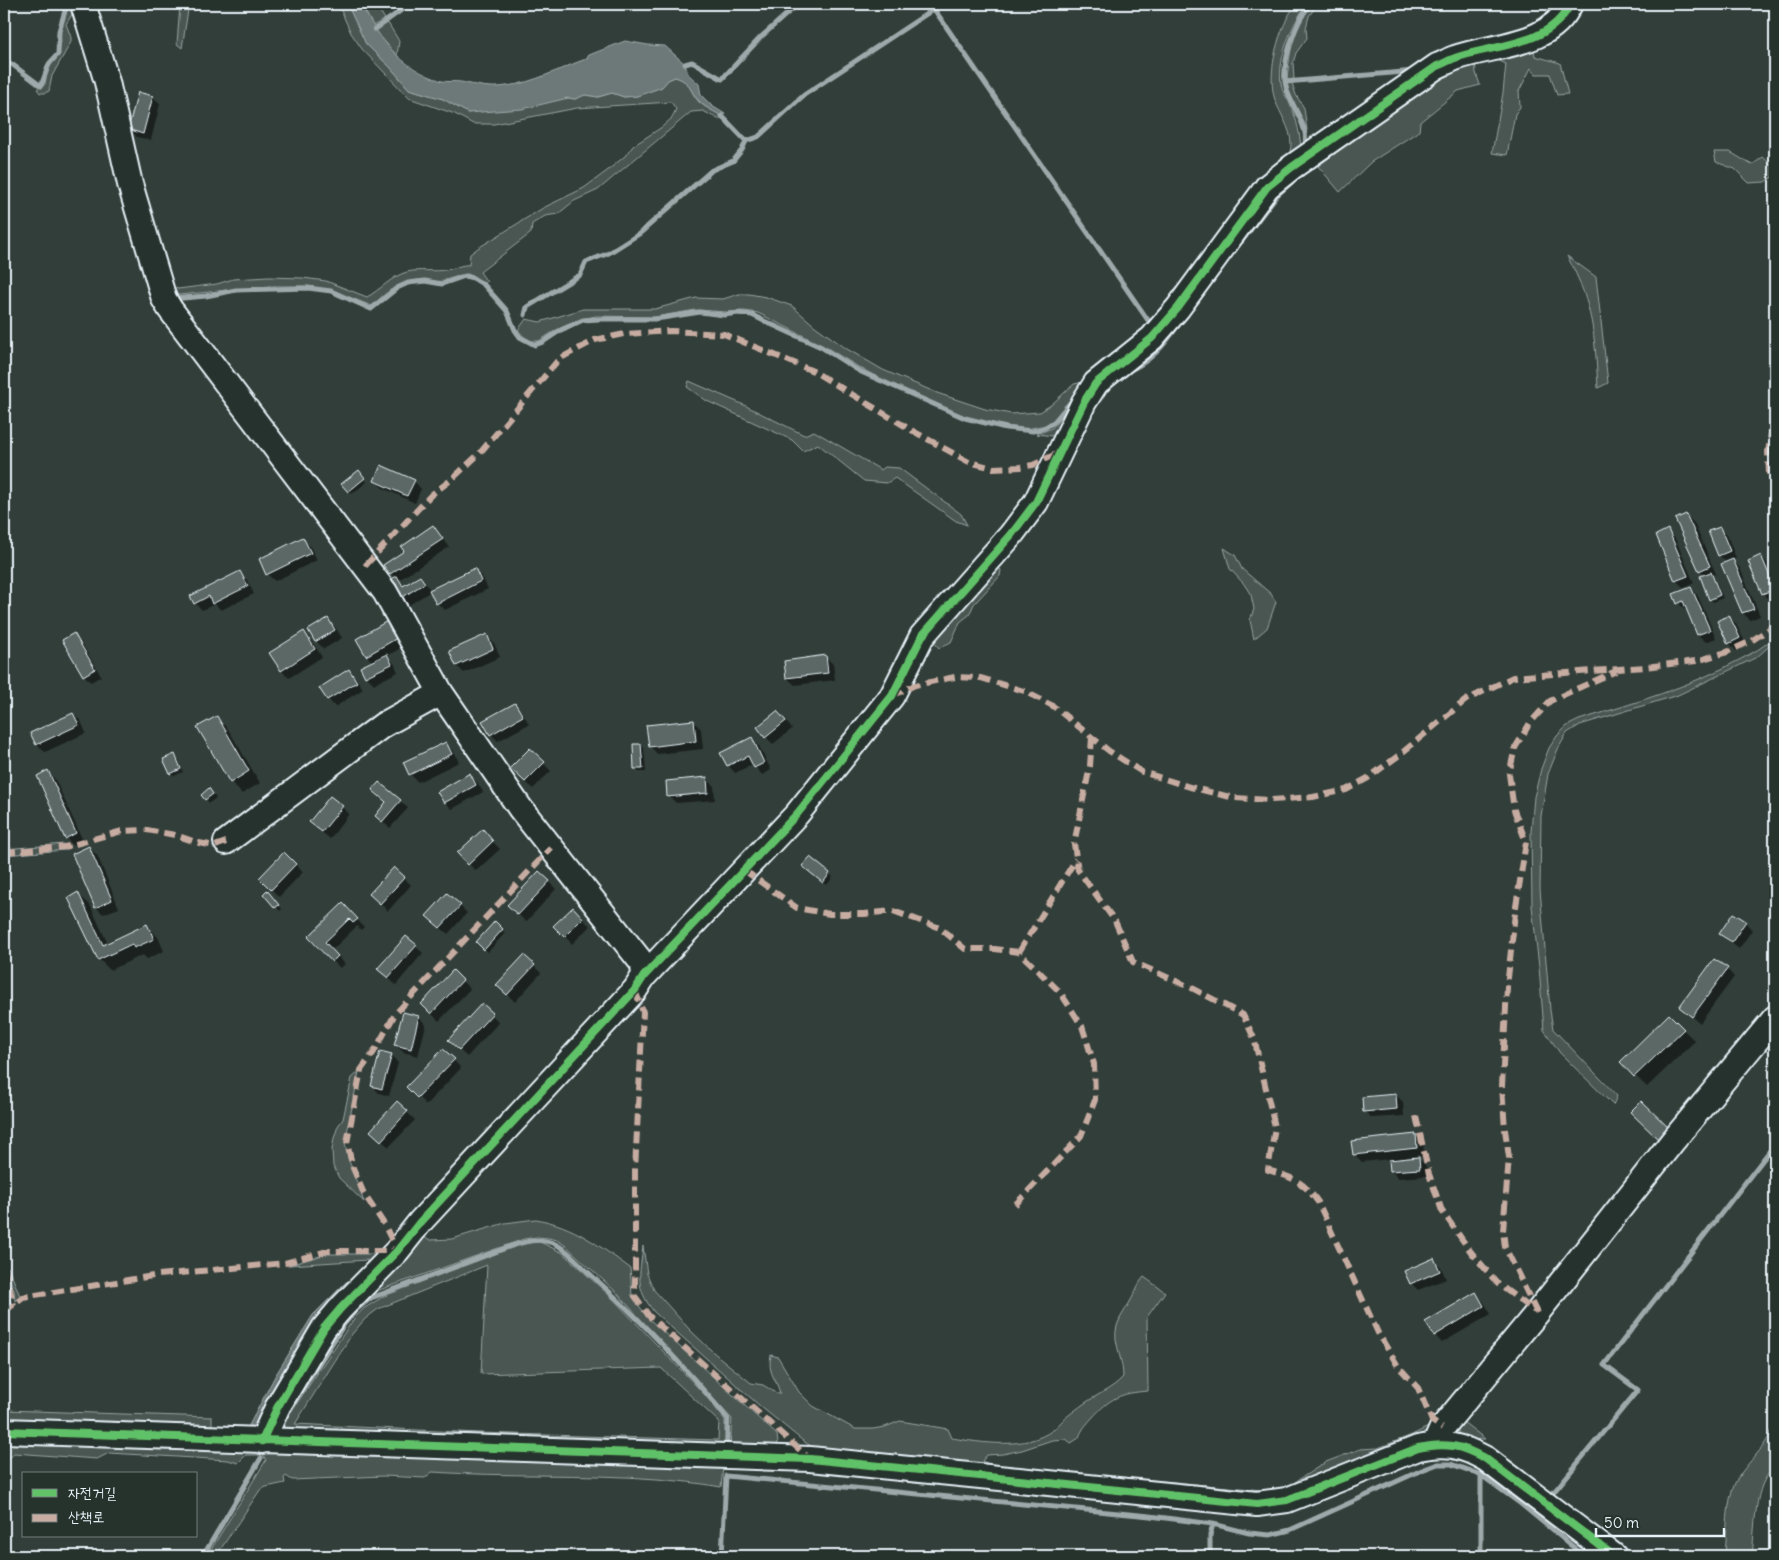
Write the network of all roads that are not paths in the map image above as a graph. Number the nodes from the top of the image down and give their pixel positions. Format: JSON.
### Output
{"nodes":[{"id":1,"x":83,"y":4,"type":"edge"},
{"id":2,"x":1570,"y":4,"type":"edge"},
{"id":3,"x":440,"y":693,"type":"junction"},
{"id":4,"x":226,"y":842,"type":"dead end"},
{"id":5,"x":644,"y":976,"type":"junction"},
{"id":6,"x":1775,"y":1018,"type":"edge"},
{"id":7,"x":4,"y":1431,"type":"edge"},
{"id":8,"x":262,"y":1441,"type":"junction"},
{"id":9,"x":1435,"y":1444,"type":"junction"},
{"id":10,"x":1614,"y":1556,"type":"edge"}],
"edges":[{"from":1,"to":3,"type":"street"},
{"from":2,"to":5,"type":"street"},
{"from":3,"to":4,"type":"street"},
{"from":3,"to":5,"type":"street"},
{"from":5,"to":8,"type":"street"},
{"from":6,"to":9,"type":"street"},
{"from":7,"to":8,"type":"street"},
{"from":8,"to":9,"type":"street"},
{"from":9,"to":10,"type":"street"}]}
